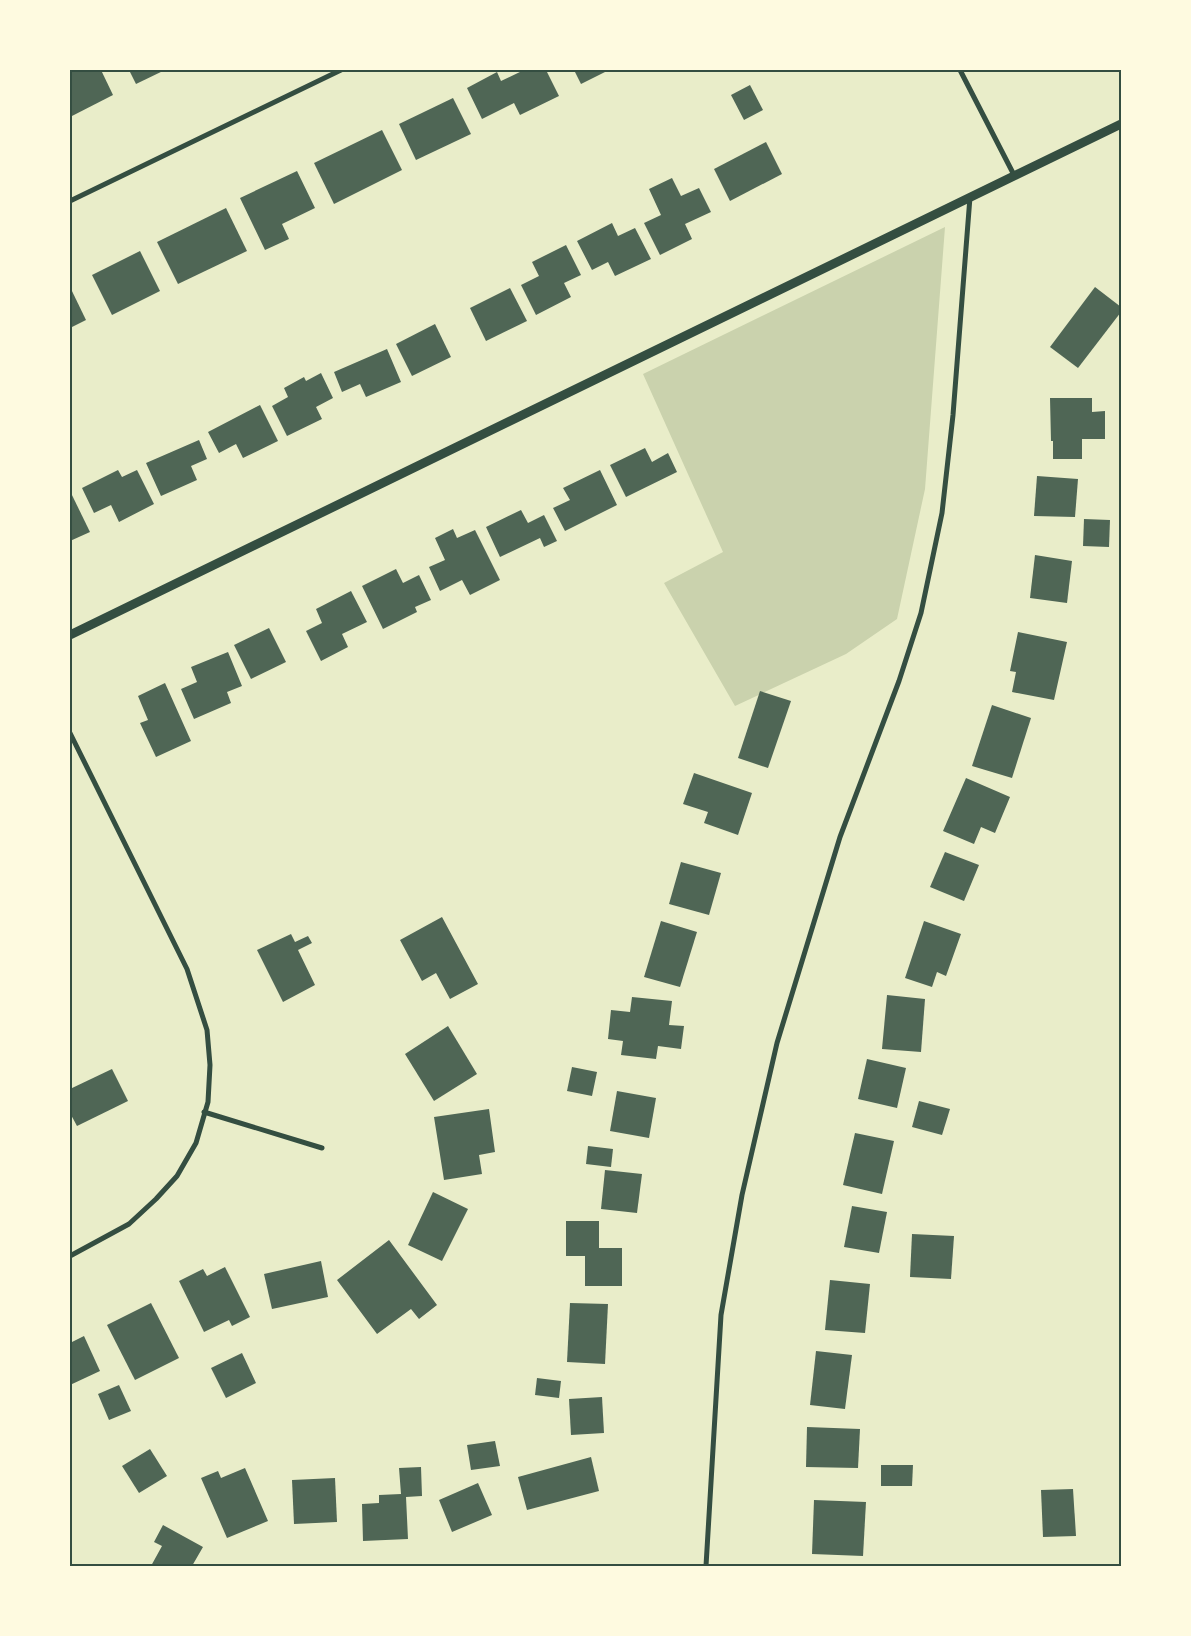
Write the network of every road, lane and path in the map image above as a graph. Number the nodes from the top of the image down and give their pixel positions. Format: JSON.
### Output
{"nodes":[{"id":1,"x":341,"y":70,"type":"edge"},
{"id":2,"x":960,"y":70,"type":"edge"},
{"id":3,"x":1121,"y":124,"type":"edge"},
{"id":4,"x":1014,"y":175,"type":"junction"},
{"id":5,"x":970,"y":197,"type":"junction"},
{"id":6,"x":70,"y":202,"type":"edge"},
{"id":7,"x":70,"y":635,"type":"edge"},
{"id":8,"x":70,"y":733,"type":"edge"},
{"id":9,"x":204,"y":1112,"type":"junction"},
{"id":10,"x":322,"y":1148,"type":"dead end"},
{"id":11,"x":70,"y":1256,"type":"edge"},
{"id":12,"x":706,"y":1566,"type":"edge"}],
"edges":[{"from":1,"to":6,"type":"street"},
{"from":2,"to":4,"type":"street"},
{"from":3,"to":4,"type":"street"},
{"from":4,"to":5,"type":"street"},
{"from":5,"to":7,"type":"street"},
{"from":5,"to":12,"type":"street"},
{"from":8,"to":9,"type":"street"},
{"from":9,"to":10,"type":"street"},
{"from":9,"to":11,"type":"street"}]}
